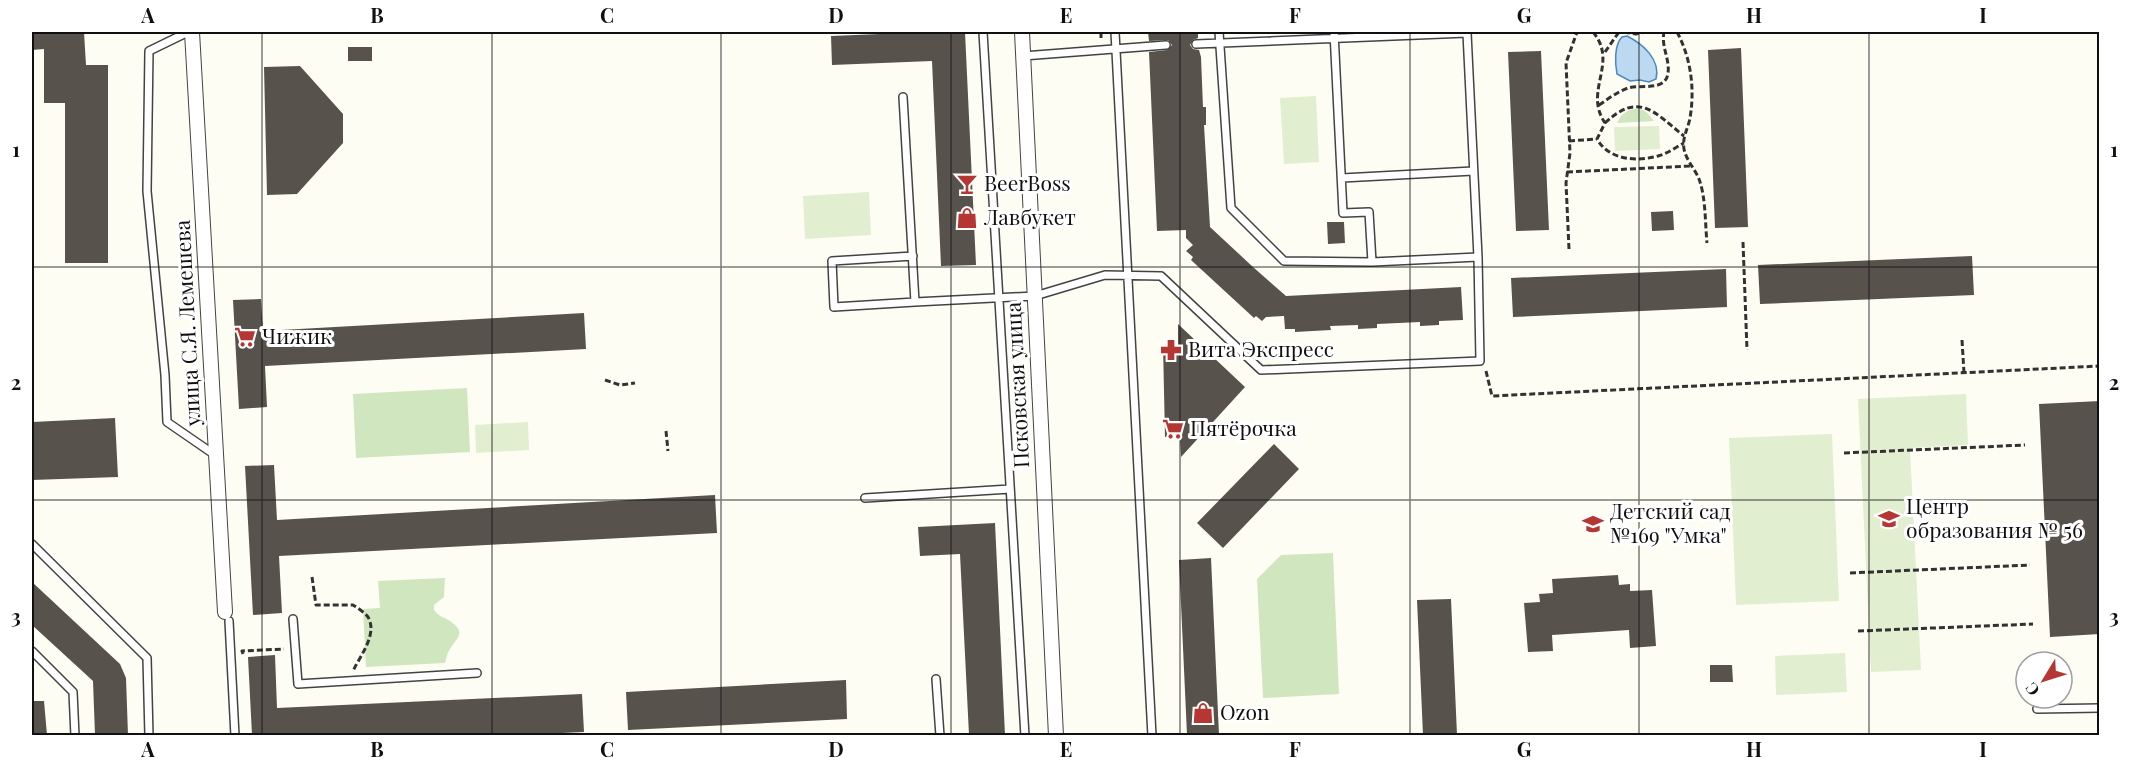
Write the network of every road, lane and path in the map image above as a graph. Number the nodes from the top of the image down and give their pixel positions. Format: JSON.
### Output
{"nodes":[{"id":1,"x":192,"y":32,"type":"edge"},
{"id":2,"x":983,"y":32,"type":"edge"},
{"id":3,"x":1022,"y":32,"type":"edge"},
{"id":4,"x":1115,"y":32,"type":"edge"},
{"id":5,"x":1219,"y":32,"type":"edge"},
{"id":6,"x":1467,"y":32,"type":"edge"},
{"id":7,"x":1577,"y":32,"type":"edge"},
{"id":8,"x":1593,"y":32,"type":"edge"},
{"id":9,"x":1621,"y":32,"type":"edge"},
{"id":10,"x":1645,"y":32,"type":"edge"},
{"id":11,"x":1664,"y":32,"type":"edge"},
{"id":12,"x":1677,"y":32,"type":"edge"},
{"id":13,"x":1335,"y":35,"type":"edge"},
{"id":14,"x":1219,"y":43,"type":"junction"},
{"id":15,"x":1196,"y":44,"type":"dead end"},
{"id":16,"x":1166,"y":45,"type":"dead end"},
{"id":17,"x":1116,"y":50,"type":"junction"},
{"id":18,"x":1604,"y":54,"type":"junction"},
{"id":19,"x":1023,"y":56,"type":"junction"},
{"id":20,"x":903,"y":97,"type":"dead end"},
{"id":21,"x":1599,"y":105,"type":"junction"},
{"id":22,"x":1605,"y":123,"type":"junction"},
{"id":23,"x":1684,"y":136,"type":"junction"},
{"id":24,"x":1597,"y":139,"type":"junction"},
{"id":25,"x":1569,"y":141,"type":"junction"},
{"id":26,"x":1684,"y":143,"type":"junction"},
{"id":27,"x":1692,"y":166,"type":"junction"},
{"id":28,"x":1473,"y":171,"type":"junction"},
{"id":29,"x":1567,"y":172,"type":"junction"},
{"id":30,"x":1342,"y":178,"type":"junction"},
{"id":31,"x":1743,"y":242,"type":"dead end"},
{"id":32,"x":1707,"y":243,"type":"dead end"},
{"id":33,"x":1569,"y":249,"type":"dead end"},
{"id":34,"x":913,"y":256,"type":"junction"},
{"id":35,"x":1478,"y":257,"type":"junction"},
{"id":36,"x":1371,"y":262,"type":"junction"},
{"id":37,"x":1129,"y":276,"type":"junction"},
{"id":38,"x":1035,"y":296,"type":"junction"},
{"id":39,"x":999,"y":298,"type":"junction"},
{"id":40,"x":915,"y":302,"type":"junction"},
{"id":41,"x":1962,"y":340,"type":"dead end"},
{"id":42,"x":1747,"y":350,"type":"dead end"},
{"id":43,"x":1480,"y":361,"type":"junction"},
{"id":44,"x":2100,"y":366,"type":"edge"},
{"id":45,"x":1964,"y":373,"type":"junction"},
{"id":46,"x":604,"y":380,"type":"dead end"},
{"id":47,"x":635,"y":383,"type":"dead end"},
{"id":48,"x":666,"y":431,"type":"dead end"},
{"id":49,"x":2025,"y":445,"type":"dead end"},
{"id":50,"x":668,"y":451,"type":"dead end"},
{"id":51,"x":1845,"y":453,"type":"dead end"},
{"id":52,"x":216,"y":456,"type":"junction"},
{"id":53,"x":1010,"y":489,"type":"junction"},
{"id":54,"x":865,"y":498,"type":"dead end"},
{"id":55,"x":32,"y":544,"type":"edge"},
{"id":56,"x":2030,"y":565,"type":"dead end"},
{"id":57,"x":1850,"y":573,"type":"dead end"},
{"id":58,"x":312,"y":577,"type":"dead end"},
{"id":59,"x":227,"y":617,"type":"joint"},
{"id":60,"x":293,"y":619,"type":"dead end"},
{"id":61,"x":2033,"y":624,"type":"dead end"},
{"id":62,"x":1858,"y":631,"type":"dead end"},
{"id":63,"x":295,"y":648,"type":"junction"},
{"id":64,"x":32,"y":651,"type":"edge"},
{"id":65,"x":243,"y":662,"type":"dead end"},
{"id":66,"x":477,"y":673,"type":"dead end"},
{"id":67,"x":936,"y":679,"type":"dead end"},
{"id":68,"x":349,"y":681,"type":"junction"},
{"id":69,"x":2074,"y":708,"type":"edge"},
{"id":70,"x":2100,"y":708,"type":"edge"},
{"id":71,"x":75,"y":735,"type":"edge"},
{"id":72,"x":149,"y":735,"type":"edge"},
{"id":73,"x":235,"y":735,"type":"edge"},
{"id":74,"x":940,"y":735,"type":"edge"},
{"id":75,"x":1024,"y":735,"type":"edge"},
{"id":76,"x":1056,"y":735,"type":"edge"},
{"id":77,"x":1152,"y":735,"type":"edge"}],
"edges":[{"from":1,"to":52,"type":"street","name":"улица С.Я. Лемешева"},
{"from":1,"to":52,"type":"lane"},
{"from":2,"to":39,"type":"lane"},
{"from":3,"to":19,"type":"street","name":"Псковская улица"},
{"from":4,"to":17,"type":"lane"},
{"from":5,"to":14,"type":"lane"},
{"from":6,"to":13,"type":"lane"},
{"from":6,"to":28,"type":"lane"},
{"from":7,"to":25,"type":"path"},
{"from":8,"to":18,"type":"path"},
{"from":9,"to":10,"type":"path"},
{"from":9,"to":18,"type":"path"},
{"from":11,"to":21,"type":"path"},
{"from":12,"to":23,"type":"path"},
{"from":13,"to":14,"type":"lane"},
{"from":13,"to":30,"type":"lane"},
{"from":14,"to":15,"type":"lane"},
{"from":14,"to":36,"type":"lane"},
{"from":16,"to":17,"type":"lane"},
{"from":17,"to":19,"type":"lane"},
{"from":17,"to":37,"type":"lane"},
{"from":18,"to":21,"type":"path"},
{"from":19,"to":38,"type":"street","name":"Псковская улица"},
{"from":20,"to":34,"type":"lane"},
{"from":21,"to":22,"type":"path"},
{"from":22,"to":23,"type":"path"},
{"from":22,"to":24,"type":"path"},
{"from":23,"to":26,"type":"path"},
{"from":24,"to":25,"type":"path"},
{"from":24,"to":26,"type":"path"},
{"from":25,"to":29,"type":"path"},
{"from":26,"to":27,"type":"path"},
{"from":27,"to":29,"type":"path"},
{"from":27,"to":32,"type":"path"},
{"from":28,"to":30,"type":"lane"},
{"from":28,"to":35,"type":"lane"},
{"from":29,"to":33,"type":"path"},
{"from":30,"to":36,"type":"lane"},
{"from":31,"to":42,"type":"path"},
{"from":34,"to":40,"type":"lane"},
{"from":34,"to":40,"type":"lane"},
{"from":35,"to":36,"type":"lane"},
{"from":35,"to":43,"type":"lane"},
{"from":37,"to":38,"type":"lane"},
{"from":37,"to":43,"type":"lane"},
{"from":37,"to":77,"type":"lane"},
{"from":38,"to":39,"type":"lane"},
{"from":38,"to":76,"type":"street","name":"Псковская улица"},
{"from":39,"to":40,"type":"lane"},
{"from":39,"to":53,"type":"lane"},
{"from":41,"to":45,"type":"path"},
{"from":43,"to":45,"type":"path"},
{"from":44,"to":45,"type":"path"},
{"from":46,"to":47,"type":"path"},
{"from":48,"to":50,"type":"path"},
{"from":49,"to":51,"type":"path"},
{"from":52,"to":59,"type":"street","name":"улица С.Я. Лемешева"},
{"from":53,"to":54,"type":"lane"},
{"from":53,"to":75,"type":"lane"},
{"from":55,"to":72,"type":"lane"},
{"from":56,"to":57,"type":"path"},
{"from":58,"to":68,"type":"path"},
{"from":59,"to":73,"type":"lane"},
{"from":60,"to":63,"type":"lane"},
{"from":61,"to":62,"type":"path"},
{"from":63,"to":65,"type":"path"},
{"from":63,"to":68,"type":"lane"},
{"from":64,"to":71,"type":"lane"},
{"from":66,"to":68,"type":"lane"},
{"from":67,"to":74,"type":"lane"},
{"from":69,"to":70,"type":"lane"}]}
